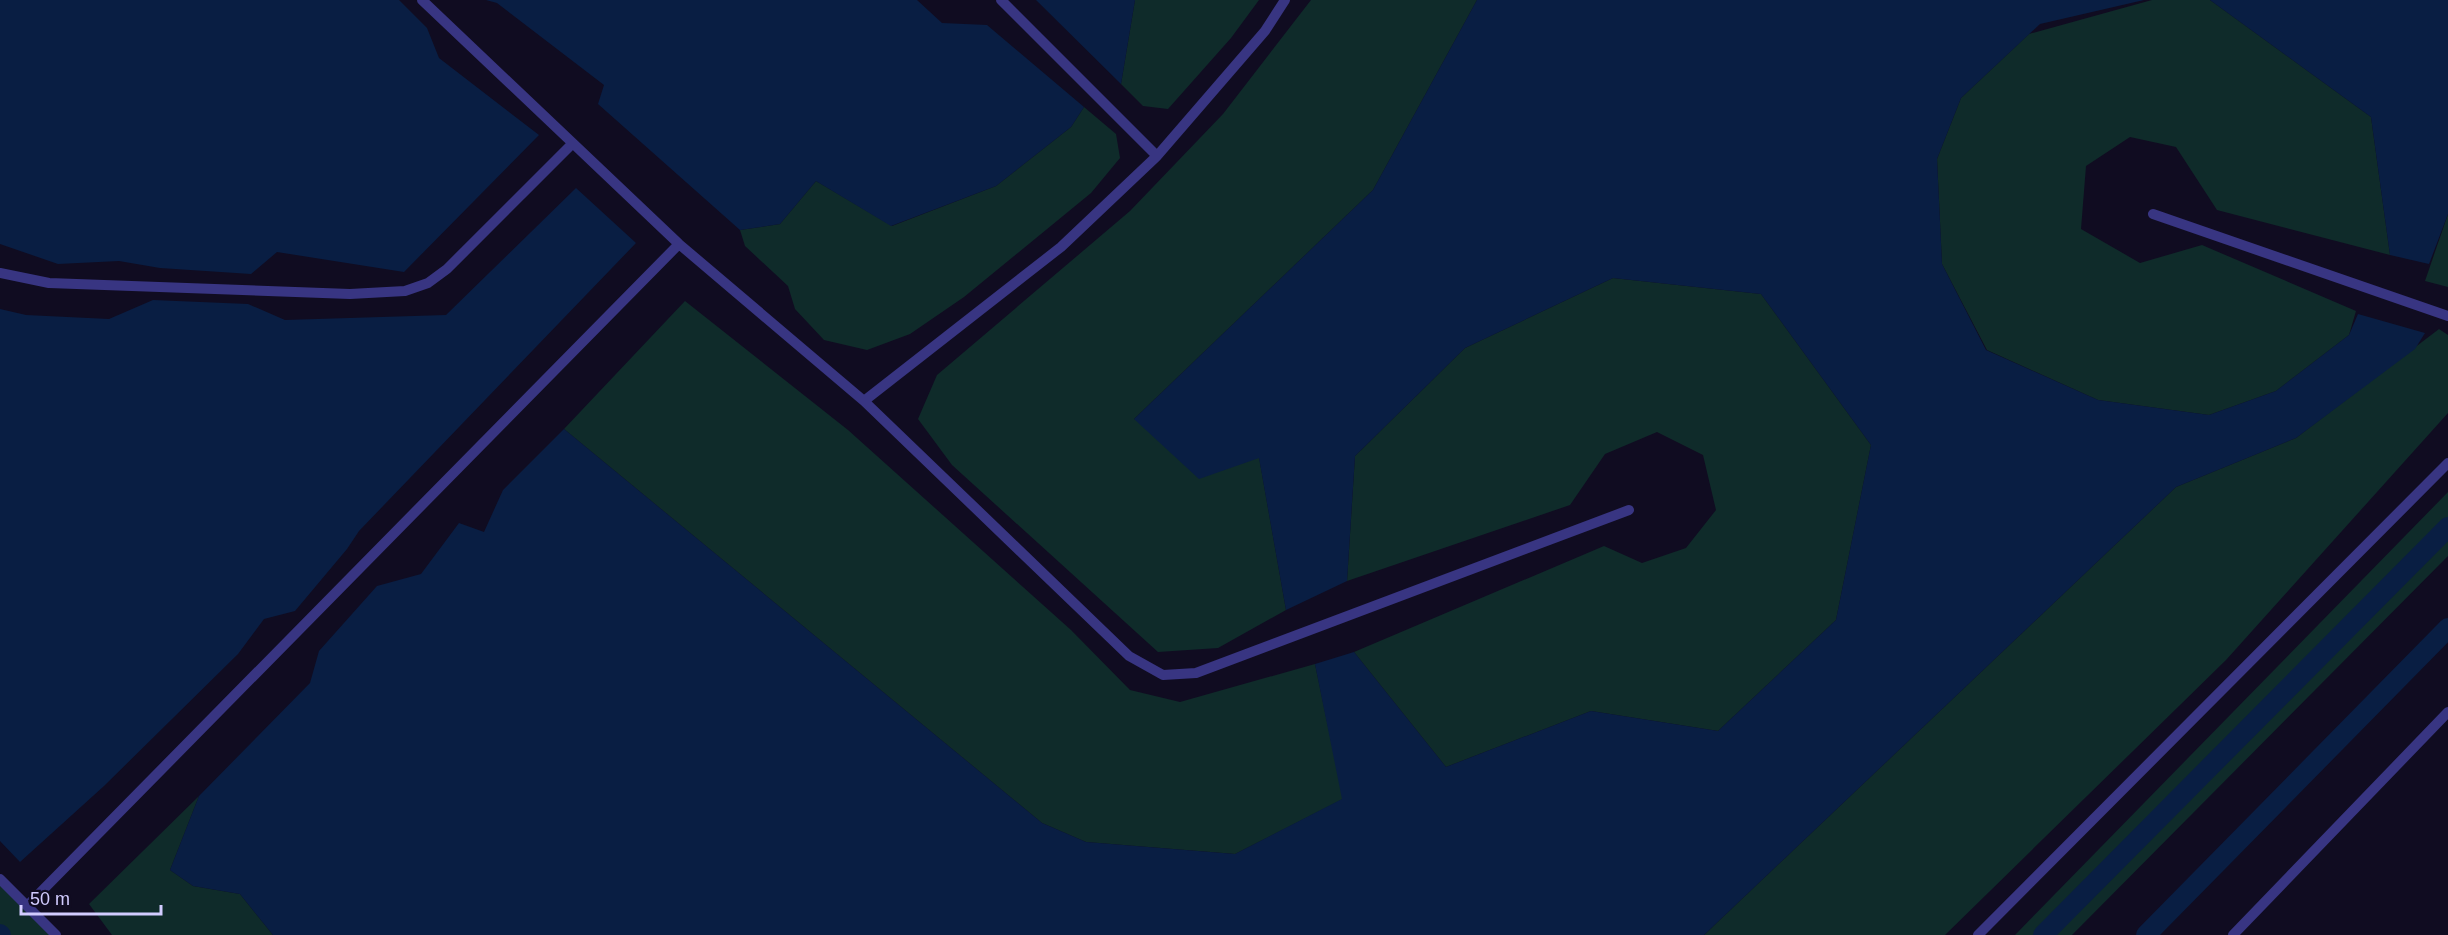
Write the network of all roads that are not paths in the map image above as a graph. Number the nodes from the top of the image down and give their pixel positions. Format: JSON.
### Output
{"nodes":[{"id":1,"x":422,"y":0,"type":"edge"},
{"id":2,"x":1001,"y":0,"type":"edge"},
{"id":3,"x":1285,"y":0,"type":"edge"},
{"id":4,"x":572,"y":144,"type":"junction"},
{"id":5,"x":1157,"y":156,"type":"junction"},
{"id":6,"x":2153,"y":213,"type":"dead end"},
{"id":7,"x":680,"y":244,"type":"junction"},
{"id":8,"x":0,"y":273,"type":"edge"},
{"id":9,"x":2448,"y":316,"type":"edge"},
{"id":10,"x":864,"y":401,"type":"junction"},
{"id":11,"x":2448,"y":463,"type":"edge"},
{"id":12,"x":1629,"y":510,"type":"dead end"},
{"id":13,"x":2448,"y":712,"type":"edge"},
{"id":14,"x":0,"y":879,"type":"edge"},
{"id":15,"x":27,"y":906,"type":"junction"},
{"id":16,"x":56,"y":935,"type":"edge"},
{"id":17,"x":1978,"y":935,"type":"edge"},
{"id":18,"x":2233,"y":935,"type":"edge"}],
"edges":[{"from":1,"to":4,"type":"lane"},
{"from":2,"to":5,"type":"lane"},
{"from":3,"to":5,"type":"lane"},
{"from":4,"to":7,"type":"lane"},
{"from":4,"to":8,"type":"lane"},
{"from":5,"to":10,"type":"lane"},
{"from":6,"to":9,"type":"lane"},
{"from":7,"to":10,"type":"lane"},
{"from":7,"to":15,"type":"lane"},
{"from":10,"to":12,"type":"lane"},
{"from":11,"to":17,"type":"lane"},
{"from":13,"to":18,"type":"lane"},
{"from":14,"to":15,"type":"lane"},
{"from":15,"to":16,"type":"lane"}]}
